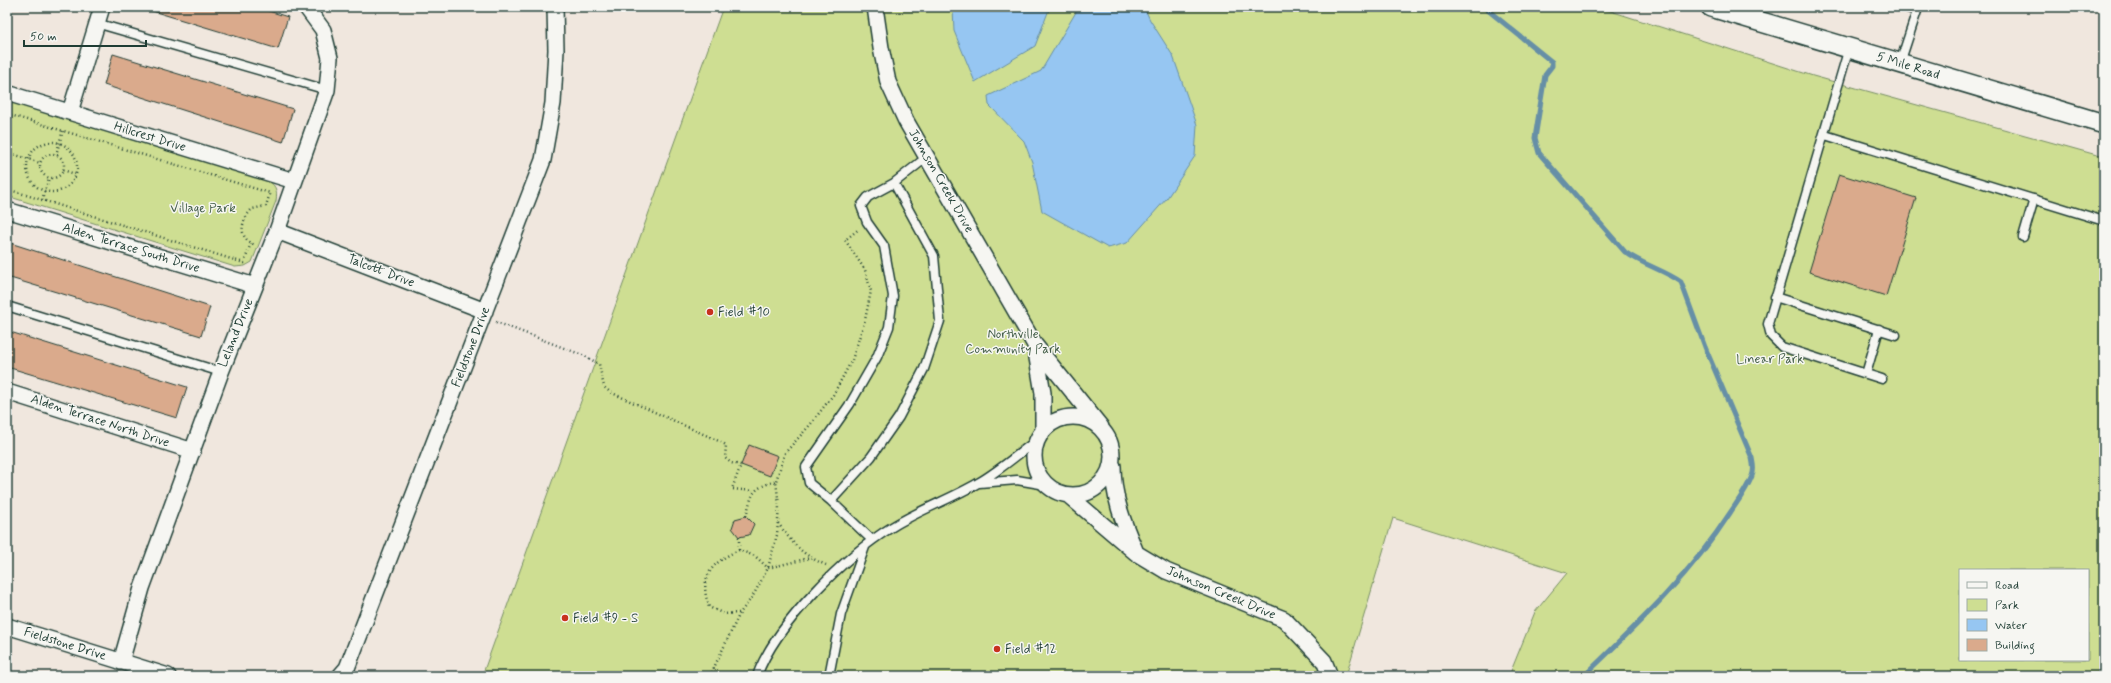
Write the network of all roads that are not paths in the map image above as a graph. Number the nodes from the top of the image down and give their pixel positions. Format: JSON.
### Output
{"nodes":[{"id":1,"x":102,"y":7,"type":"edge"},
{"id":2,"x":306,"y":7,"type":"edge"},
{"id":3,"x":555,"y":7,"type":"edge"},
{"id":4,"x":875,"y":7,"type":"edge"},
{"id":5,"x":1711,"y":7,"type":"edge"},
{"id":6,"x":1905,"y":7,"type":"edge"},
{"id":7,"x":1918,"y":9,"type":"edge"},
{"id":8,"x":96,"y":23,"type":"junction"},
{"id":9,"x":1849,"y":48,"type":"junction"},
{"id":10,"x":1900,"y":63,"type":"junction"},
{"id":11,"x":326,"y":90,"type":"junction"},
{"id":12,"x":7,"y":93,"type":"edge"},
{"id":13,"x":70,"y":112,"type":"junction"},
{"id":14,"x":2104,"y":124,"type":"edge"},
{"id":15,"x":1825,"y":135,"type":"junction"},
{"id":16,"x":927,"y":157,"type":"junction"},
{"id":17,"x":294,"y":181,"type":"junction"},
{"id":18,"x":894,"y":183,"type":"junction"},
{"id":19,"x":2034,"y":199,"type":"junction"},
{"id":20,"x":7,"y":210,"type":"edge"},
{"id":21,"x":2104,"y":221,"type":"edge"},
{"id":22,"x":277,"y":231,"type":"junction"},
{"id":23,"x":2023,"y":237,"type":"dead end"},
{"id":24,"x":255,"y":286,"type":"junction"},
{"id":25,"x":1775,"y":297,"type":"junction"},
{"id":26,"x":7,"y":306,"type":"edge"},
{"id":27,"x":484,"y":314,"type":"junction"},
{"id":28,"x":1879,"y":329,"type":"junction"},
{"id":29,"x":1896,"y":334,"type":"dead end"},
{"id":30,"x":1035,"y":345,"type":"junction"},
{"id":31,"x":221,"y":372,"type":"junction"},
{"id":32,"x":1866,"y":374,"type":"junction"},
{"id":33,"x":1882,"y":379,"type":"dead end"},
{"id":34,"x":7,"y":392,"type":"edge"},
{"id":35,"x":1101,"y":427,"type":"junction"},
{"id":36,"x":1040,"y":435,"type":"junction"},
{"id":37,"x":193,"y":451,"type":"junction"},
{"id":38,"x":1112,"y":462,"type":"junction"},
{"id":39,"x":978,"y":483,"type":"junction"},
{"id":40,"x":1046,"y":485,"type":"junction"},
{"id":41,"x":1068,"y":496,"type":"junction"},
{"id":42,"x":831,"y":501,"type":"junction"},
{"id":43,"x":872,"y":540,"type":"junction"},
{"id":44,"x":865,"y":546,"type":"junction"},
{"id":45,"x":1136,"y":552,"type":"junction"},
{"id":46,"x":7,"y":626,"type":"edge"},
{"id":47,"x":121,"y":662,"type":"junction"},
{"id":48,"x":168,"y":676,"type":"edge"},
{"id":49,"x":340,"y":676,"type":"edge"},
{"id":50,"x":757,"y":676,"type":"edge"},
{"id":51,"x":829,"y":676,"type":"edge"},
{"id":52,"x":1330,"y":676,"type":"edge"}],
"edges":[{"from":1,"to":8,"type":"street"},
{"from":2,"to":11,"type":"street","name":"Leland Drive"},
{"from":3,"to":27,"type":"street","name":"Fieldstone Drive"},
{"from":4,"to":16,"type":"street","name":"Johnson Creek Drive"},
{"from":5,"to":9,"type":"street","name":"5 Mile Road"},
{"from":6,"to":7,"type":"lane"},
{"from":7,"to":10,"type":"lane"},
{"from":8,"to":11,"type":"lane"},
{"from":8,"to":13,"type":"street"},
{"from":9,"to":10,"type":"street","name":"5 Mile Road"},
{"from":9,"to":15,"type":"lane"},
{"from":10,"to":14,"type":"street","name":"5 Mile Road"},
{"from":11,"to":17,"type":"street","name":"Leland Drive"},
{"from":12,"to":13,"type":"street","name":"Hillcrest Drive"},
{"from":13,"to":17,"type":"street","name":"Hillcrest Drive"},
{"from":15,"to":19,"type":"lane"},
{"from":15,"to":25,"type":"lane"},
{"from":16,"to":18,"type":"lane"},
{"from":16,"to":30,"type":"street","name":"Johnson Creek Drive"},
{"from":17,"to":22,"type":"street","name":"Leland Drive"},
{"from":18,"to":42,"type":"lane"},
{"from":18,"to":42,"type":"lane"},
{"from":19,"to":21,"type":"lane"},
{"from":19,"to":23,"type":"lane"},
{"from":20,"to":24,"type":"street","name":"Alden Terrace South Drive"},
{"from":22,"to":24,"type":"street","name":"Leland Drive"},
{"from":22,"to":27,"type":"street","name":"Talcott Drive"},
{"from":24,"to":31,"type":"street","name":"Leland Drive"},
{"from":25,"to":28,"type":"lane"},
{"from":25,"to":32,"type":"lane"},
{"from":26,"to":31,"type":"lane"},
{"from":27,"to":49,"type":"street","name":"Fieldstone Drive"},
{"from":28,"to":29,"type":"lane"},
{"from":28,"to":32,"type":"lane"},
{"from":30,"to":35,"type":"street","name":"Johnson Creek Drive"},
{"from":30,"to":36,"type":"street","name":"Johnson Creek Drive"},
{"from":31,"to":37,"type":"street","name":"Leland Drive"},
{"from":32,"to":33,"type":"lane"},
{"from":34,"to":37,"type":"street","name":"Alden Terrace North Drive"},
{"from":35,"to":36,"type":"street"},
{"from":35,"to":38,"type":"street"},
{"from":36,"to":39,"type":"lane"},
{"from":36,"to":40,"type":"street"},
{"from":37,"to":47,"type":"street","name":"Leland Drive"},
{"from":38,"to":41,"type":"street"},
{"from":38,"to":45,"type":"street"},
{"from":39,"to":40,"type":"lane"},
{"from":39,"to":43,"type":"lane"},
{"from":40,"to":41,"type":"street"},
{"from":41,"to":45,"type":"street","name":"Johnson Creek Drive"},
{"from":42,"to":43,"type":"lane"},
{"from":43,"to":44,"type":"lane"},
{"from":44,"to":50,"type":"lane"},
{"from":44,"to":51,"type":"lane"},
{"from":45,"to":52,"type":"street","name":"Johnson Creek Drive"},
{"from":46,"to":47,"type":"street","name":"Fieldstone Drive"},
{"from":47,"to":48,"type":"street","name":"Fieldstone Drive"}]}
